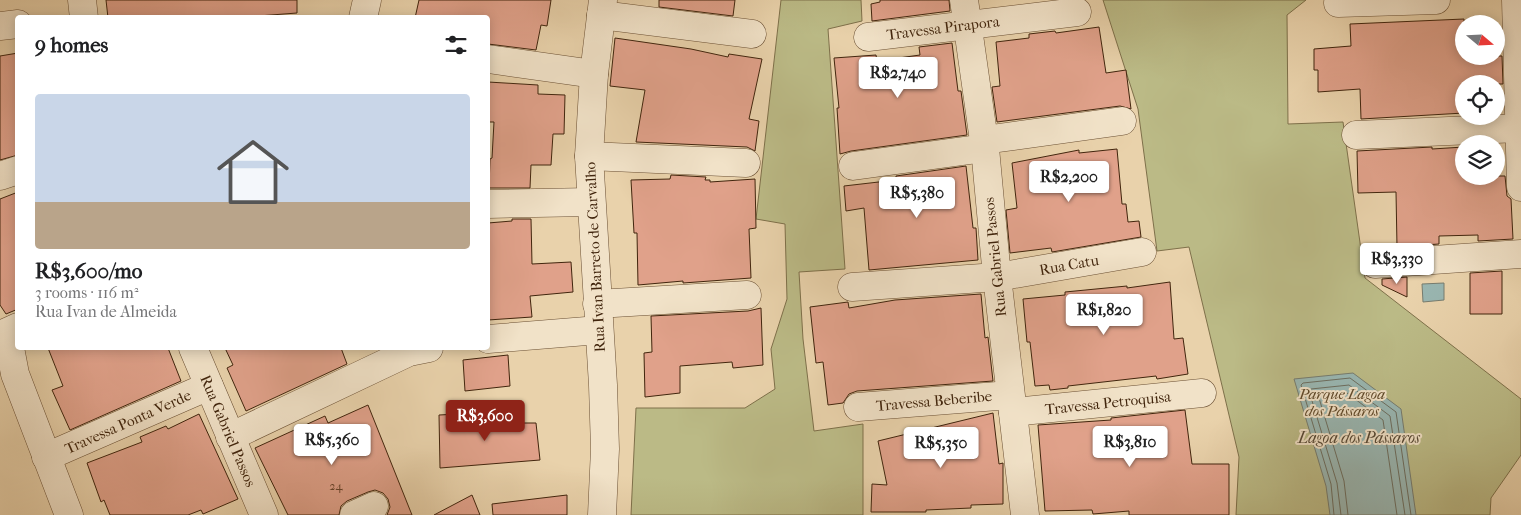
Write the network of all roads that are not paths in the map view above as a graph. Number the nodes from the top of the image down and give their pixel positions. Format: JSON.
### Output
{"nodes":[{"id":1,"x":366,"y":0,"type":"edge"},
{"id":2,"x":1436,"y":0,"type":"edge"},
{"id":3,"x":1516,"y":0,"type":"edge"},
{"id":4,"x":1338,"y":3,"type":"dead end"},
{"id":5,"x":602,"y":8,"type":"edge"},
{"id":6,"x":966,"y":12,"type":"edge"},
{"id":7,"x":1077,"y":12,"type":"dead end"},
{"id":8,"x":364,"y":15,"type":"edge"},
{"id":9,"x":15,"y":24,"type":"edge"},
{"id":10,"x":0,"y":26,"type":"edge"},
{"id":11,"x":752,"y":34,"type":"dead end"},
{"id":12,"x":868,"y":37,"type":"dead end"},
{"id":13,"x":490,"y":60,"type":"edge"},
{"id":14,"x":1519,"y":66,"type":"edge"},
{"id":15,"x":594,"y":74,"type":"junction"},
{"id":16,"x":1122,"y":121,"type":"dead end"},
{"id":17,"x":1519,"y":128,"type":"junction"},
{"id":18,"x":1356,"y":134,"type":"dead end"},
{"id":19,"x":984,"y":144,"type":"junction"},
{"id":20,"x":589,"y":156,"type":"junction"},
{"id":21,"x":746,"y":163,"type":"dead end"},
{"id":22,"x":853,"y":166,"type":"dead end"},
{"id":23,"x":15,"y":171,"type":"edge"},
{"id":24,"x":0,"y":176,"type":"edge"},
{"id":25,"x":1521,"y":187,"type":"edge"},
{"id":26,"x":591,"y":202,"type":"junction"},
{"id":27,"x":490,"y":204,"type":"edge"},
{"id":28,"x":1142,"y":252,"type":"dead end"},
{"id":29,"x":1521,"y":254,"type":"edge"},
{"id":30,"x":1375,"y":264,"type":"dead end"},
{"id":31,"x":997,"y":277,"type":"junction"},
{"id":32,"x":852,"y":287,"type":"dead end"},
{"id":33,"x":747,"y":295,"type":"dead end"},
{"id":34,"x":598,"y":317,"type":"junction"},
{"id":35,"x":12,"y":330,"type":"edge"},
{"id":36,"x":490,"y":339,"type":"edge"},
{"id":37,"x":194,"y":350,"type":"edge"},
{"id":38,"x":419,"y":350,"type":"edge"},
{"id":39,"x":210,"y":386,"type":"junction"},
{"id":40,"x":1202,"y":393,"type":"dead end"},
{"id":41,"x":1012,"y":403,"type":"junction"},
{"id":42,"x":858,"y":407,"type":"dead end"},
{"id":43,"x":230,"y":436,"type":"junction"},
{"id":44,"x":46,"y":457,"type":"junction"},
{"id":45,"x":256,"y":512,"type":"edge"},
{"id":46,"x":69,"y":515,"type":"edge"},
{"id":47,"x":602,"y":515,"type":"edge"},
{"id":48,"x":1025,"y":515,"type":"edge"}],
"edges":[{"from":1,"to":8,"type":"street"},
{"from":2,"to":4,"type":"street"},
{"from":3,"to":14,"type":"street"},
{"from":5,"to":11,"type":"street"},
{"from":5,"to":15,"type":"street","name":"Rua Ivan Barreto de Carvalho"},
{"from":6,"to":7,"type":"street","name":"Travessa Pirapora"},
{"from":6,"to":12,"type":"street","name":"Travessa Pirapora"},
{"from":6,"to":19,"type":"street","name":"Rua Gabriel Passos"},
{"from":9,"to":10,"type":"street"},
{"from":13,"to":15,"type":"street"},
{"from":14,"to":17,"type":"street"},
{"from":15,"to":20,"type":"street","name":"Rua Ivan Barreto de Carvalho"},
{"from":16,"to":19,"type":"street"},
{"from":17,"to":18,"type":"street"},
{"from":17,"to":25,"type":"street"},
{"from":19,"to":22,"type":"street"},
{"from":19,"to":31,"type":"street","name":"Rua Gabriel Passos"},
{"from":20,"to":21,"type":"street"},
{"from":20,"to":26,"type":"street","name":"Rua Ivan Barreto de Carvalho"},
{"from":23,"to":24,"type":"street"},
{"from":26,"to":27,"type":"street"},
{"from":26,"to":34,"type":"street","name":"Rua Ivan Barreto de Carvalho"},
{"from":28,"to":31,"type":"street","name":"Rua Catu"},
{"from":29,"to":30,"type":"street"},
{"from":31,"to":32,"type":"street","name":"Rua Catu"},
{"from":31,"to":41,"type":"street","name":"Rua Gabriel Passos"},
{"from":33,"to":34,"type":"street"},
{"from":34,"to":36,"type":"street"},
{"from":34,"to":47,"type":"street","name":"Rua Ivan Barreto de Carvalho"},
{"from":35,"to":44,"type":"street"},
{"from":37,"to":39,"type":"street","name":"Rua Gabriel Passos"},
{"from":38,"to":43,"type":"street"},
{"from":39,"to":43,"type":"street","name":"Rua Gabriel Passos"},
{"from":39,"to":44,"type":"street","name":"Travessa Ponta Verde"},
{"from":40,"to":41,"type":"street","name":"Travessa Petroquisa"},
{"from":41,"to":42,"type":"street","name":"Travessa Beberibe"},
{"from":41,"to":48,"type":"street","name":"Rua Gabriel Passos"},
{"from":43,"to":45,"type":"street","name":"Rua Gabriel Passos"},
{"from":44,"to":46,"type":"street"}]}
